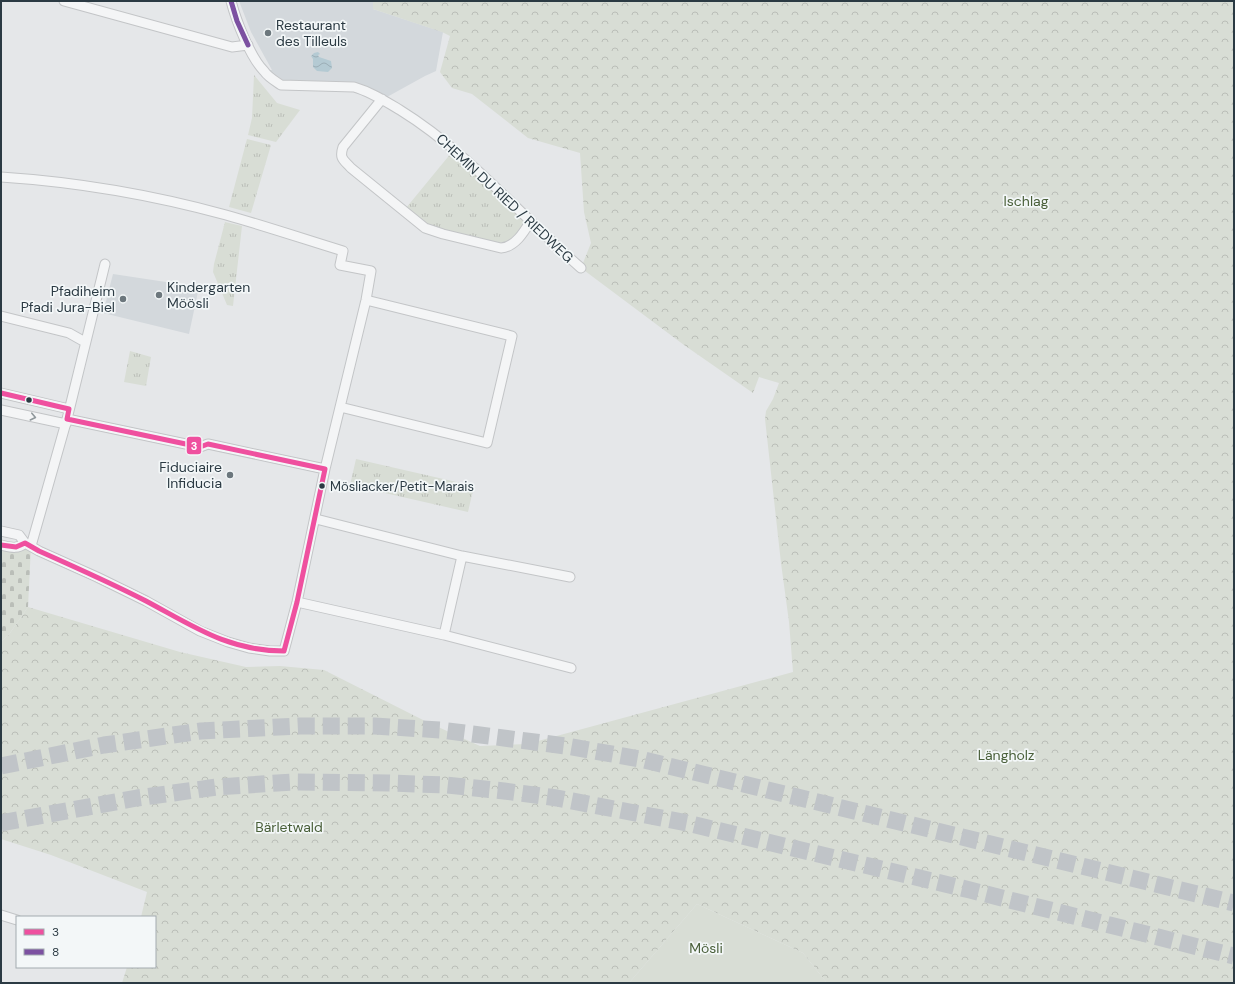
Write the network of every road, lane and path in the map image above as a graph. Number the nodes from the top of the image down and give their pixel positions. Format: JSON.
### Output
{"nodes":[{"id":1,"x":64,"y":1,"type":"edge"},
{"id":2,"x":231,"y":1,"type":"edge"},
{"id":3,"x":248,"y":45,"type":"junction"},
{"id":4,"x":382,"y":99,"type":"junction"},
{"id":5,"x":1,"y":176,"type":"edge"},
{"id":6,"x":530,"y":222,"type":"junction"},
{"id":7,"x":105,"y":264,"type":"dead end"},
{"id":8,"x":581,"y":268,"type":"dead end"},
{"id":9,"x":366,"y":300,"type":"junction"},
{"id":10,"x":1,"y":316,"type":"edge"},
{"id":11,"x":85,"y":342,"type":"junction"},
{"id":12,"x":1,"y":394,"type":"edge"},
{"id":13,"x":340,"y":407,"type":"junction"},
{"id":14,"x":69,"y":409,"type":"junction"},
{"id":15,"x":1,"y":410,"type":"edge"},
{"id":16,"x":67,"y":422,"type":"junction"},
{"id":17,"x":325,"y":469,"type":"junction"},
{"id":18,"x":316,"y":519,"type":"junction"},
{"id":19,"x":1,"y":531,"type":"edge"},
{"id":20,"x":1,"y":545,"type":"edge"},
{"id":21,"x":28,"y":545,"type":"junction"},
{"id":22,"x":462,"y":556,"type":"junction"},
{"id":23,"x":570,"y":577,"type":"dead end"},
{"id":24,"x":297,"y":602,"type":"junction"},
{"id":25,"x":444,"y":634,"type":"junction"},
{"id":26,"x":571,"y":668,"type":"dead end"},
{"id":27,"x":1,"y":915,"type":"edge"},
{"id":28,"x":16,"y":920,"type":"edge"}],
"edges":[{"from":1,"to":3,"type":"street"},
{"from":2,"to":3,"type":"street","name":"CHEMIN DU RIED / RIEDWEG"},
{"from":3,"to":4,"type":"street","name":"CHEMIN DU RIED / RIEDWEG"},
{"from":4,"to":6,"type":"street","name":"CHEMIN DU RIED / RIEDWEG"},
{"from":4,"to":6,"type":"street"},
{"from":5,"to":9,"type":"street"},
{"from":6,"to":8,"type":"street","name":"CHEMIN DU RIED / RIEDWEG"},
{"from":7,"to":11,"type":"street"},
{"from":9,"to":13,"type":"street"},
{"from":9,"to":13,"type":"street"},
{"from":10,"to":11,"type":"street"},
{"from":11,"to":14,"type":"street"},
{"from":12,"to":14,"type":"street"},
{"from":13,"to":17,"type":"street"},
{"from":14,"to":16,"type":"street"},
{"from":15,"to":16,"type":"street","one_way":true},
{"from":16,"to":17,"type":"street"},
{"from":16,"to":21,"type":"street"},
{"from":17,"to":18,"type":"street"},
{"from":18,"to":22,"type":"street"},
{"from":18,"to":24,"type":"street"},
{"from":19,"to":21,"type":"street"},
{"from":20,"to":21,"type":"street"},
{"from":21,"to":24,"type":"street"},
{"from":22,"to":23,"type":"street"},
{"from":22,"to":25,"type":"street"},
{"from":24,"to":25,"type":"street"},
{"from":25,"to":26,"type":"street"},
{"from":27,"to":28,"type":"street"}]}
